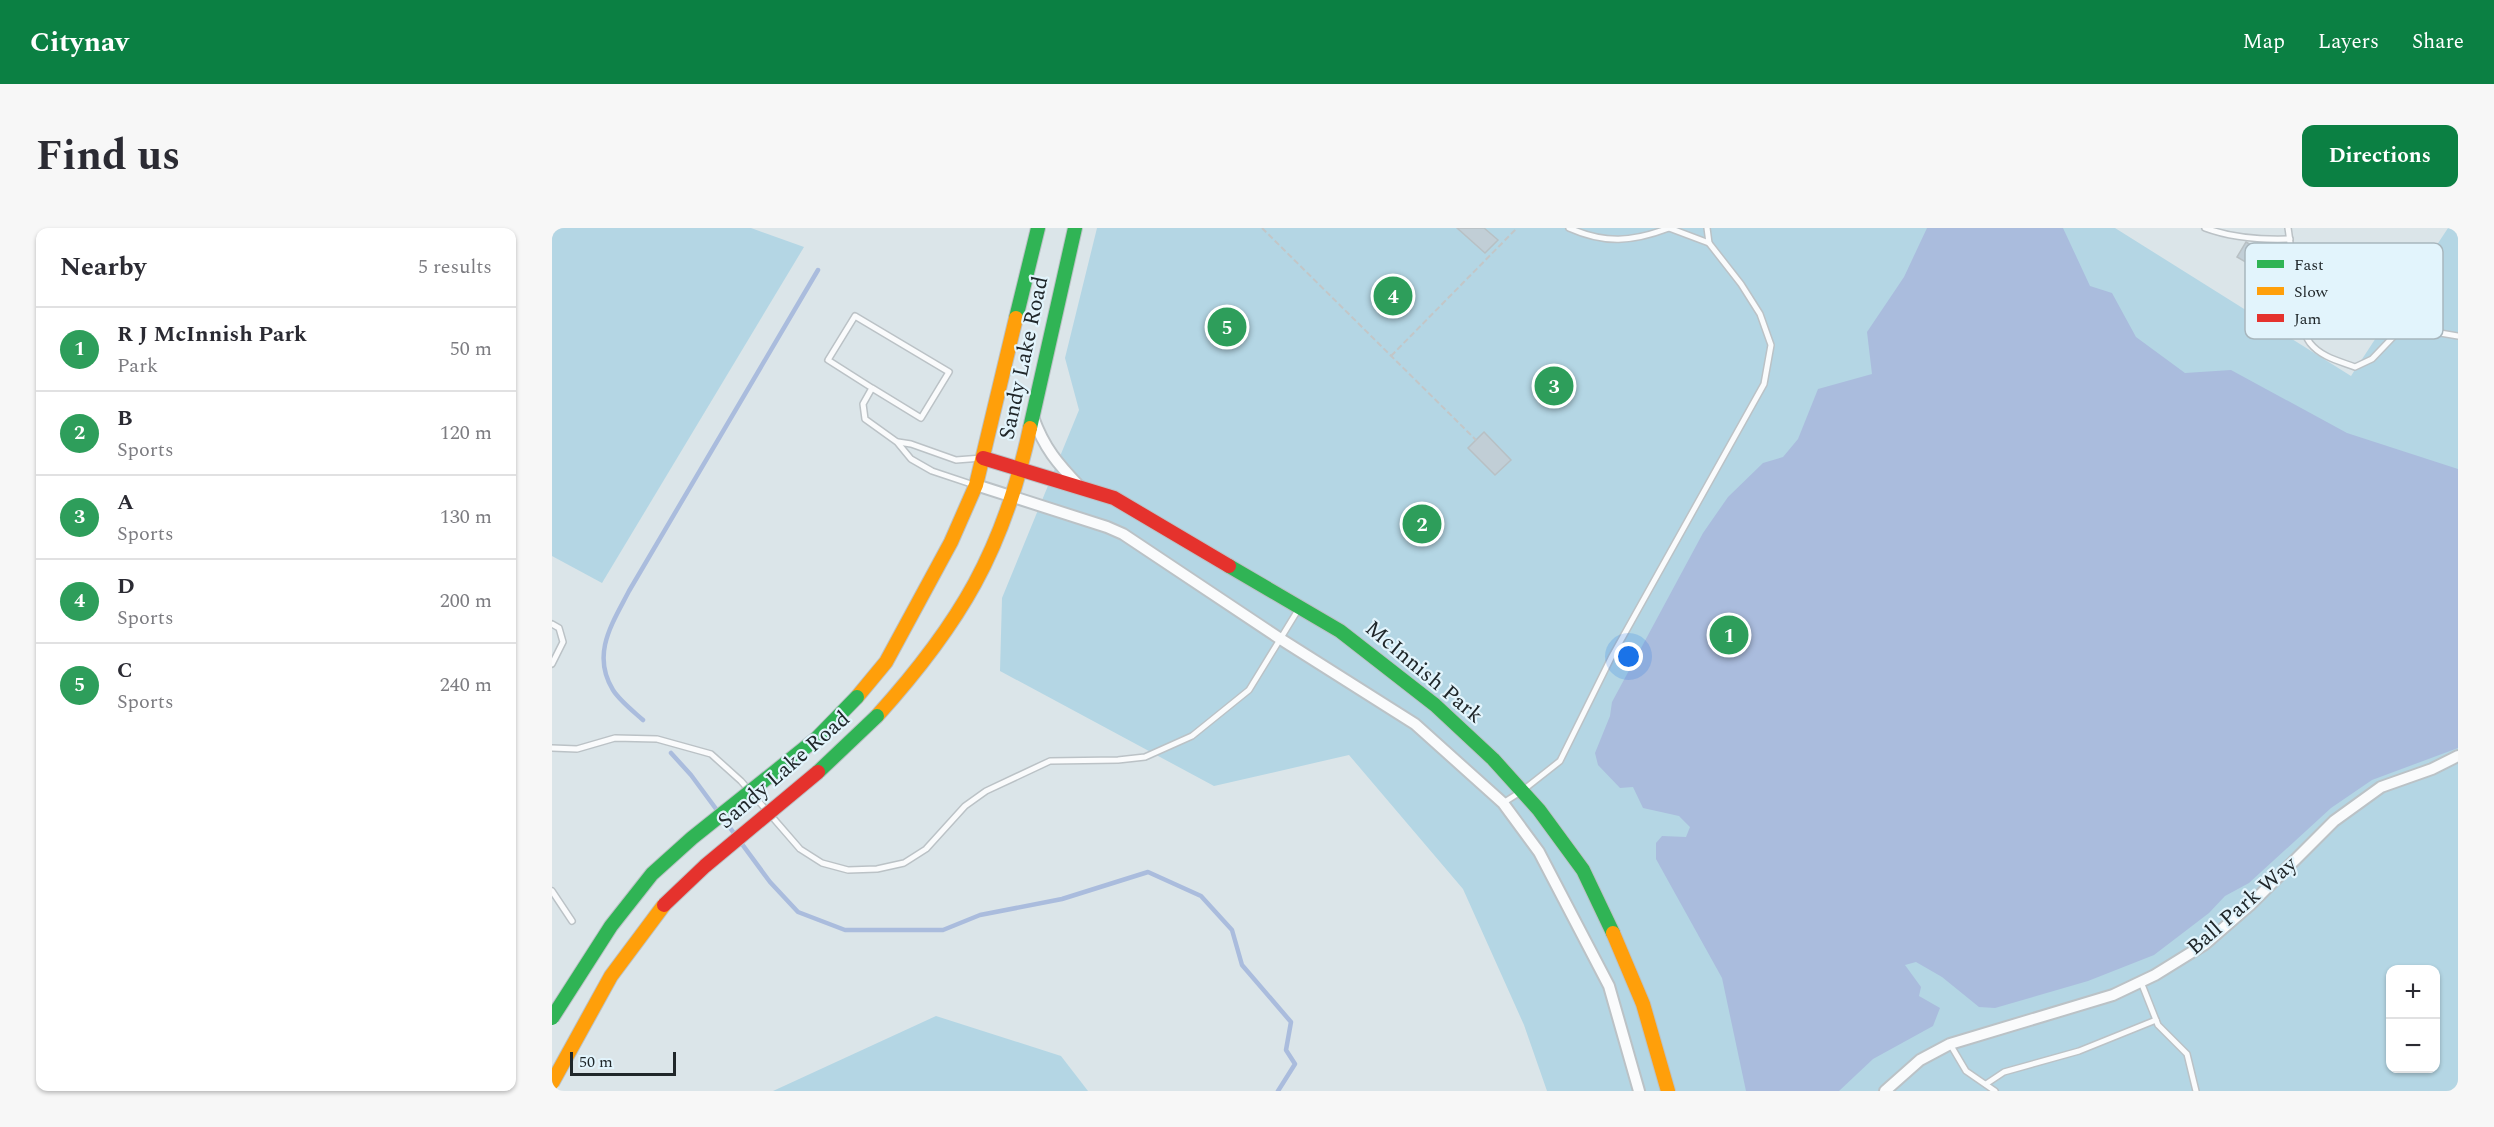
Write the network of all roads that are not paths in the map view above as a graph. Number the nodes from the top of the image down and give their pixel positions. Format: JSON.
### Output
{"nodes":[{"id":1,"x":1038,"y":228,"type":"edge"},
{"id":2,"x":1075,"y":228,"type":"edge"},
{"id":3,"x":1569,"y":228,"type":"edge"},
{"id":4,"x":1669,"y":228,"type":"edge"},
{"id":5,"x":1707,"y":228,"type":"edge"},
{"id":6,"x":2205,"y":228,"type":"edge"},
{"id":7,"x":2288,"y":228,"type":"edge"},
{"id":8,"x":2290,"y":239,"type":"junction"},
{"id":9,"x":1708,"y":243,"type":"junction"},
{"id":10,"x":2290,"y":243,"type":"edge"},
{"id":11,"x":2443,"y":333,"type":"edge"},
{"id":12,"x":2458,"y":336,"type":"edge"},
{"id":13,"x":2308,"y":339,"type":"edge"},
{"id":14,"x":2391,"y":339,"type":"edge"},
{"id":15,"x":873,"y":388,"type":"junction"},
{"id":16,"x":1032,"y":416,"type":"junction"},
{"id":17,"x":897,"y":442,"type":"junction"},
{"id":18,"x":984,"y":458,"type":"junction"},
{"id":19,"x":1021,"y":469,"type":"junction"},
{"id":20,"x":976,"y":485,"type":"junction"},
{"id":21,"x":1081,"y":488,"type":"junction"},
{"id":22,"x":1012,"y":497,"type":"junction"},
{"id":23,"x":1301,"y":606,"type":"junction"},
{"id":24,"x":552,"y":624,"type":"edge"},
{"id":25,"x":1279,"y":638,"type":"junction"},
{"id":26,"x":552,"y":664,"type":"edge"},
{"id":27,"x":552,"y":748,"type":"edge"},
{"id":28,"x":2458,"y":756,"type":"edge"},
{"id":29,"x":1522,"y":791,"type":"junction"},
{"id":30,"x":1503,"y":803,"type":"junction"},
{"id":31,"x":552,"y":891,"type":"edge"},
{"id":32,"x":572,"y":921,"type":"dead end"},
{"id":33,"x":2141,"y":982,"type":"junction"},
{"id":34,"x":552,"y":1018,"type":"edge"},
{"id":35,"x":2156,"y":1020,"type":"junction"},
{"id":36,"x":1950,"y":1044,"type":"junction"},
{"id":37,"x":552,"y":1083,"type":"edge"},
{"id":38,"x":1986,"y":1084,"type":"junction"},
{"id":39,"x":1639,"y":1091,"type":"edge"},
{"id":40,"x":1668,"y":1091,"type":"edge"},
{"id":41,"x":1885,"y":1091,"type":"edge"},
{"id":42,"x":1995,"y":1091,"type":"edge"},
{"id":43,"x":2196,"y":1091,"type":"edge"}],
"edges":[{"from":1,"to":18,"type":"main road","name":"Sandy Lake Road"},
{"from":2,"to":16,"type":"main road","name":"Sandy Lake Road"},
{"from":3,"to":4,"type":"lane"},
{"from":4,"to":9,"type":"lane"},
{"from":5,"to":9,"type":"lane"},
{"from":6,"to":8,"type":"lane"},
{"from":7,"to":8,"type":"lane"},
{"from":8,"to":10,"type":"lane"},
{"from":9,"to":29,"type":"lane"},
{"from":11,"to":12,"type":"lane"},
{"from":13,"to":14,"type":"lane"},
{"from":15,"to":15,"type":"lane"},
{"from":15,"to":17,"type":"lane"},
{"from":16,"to":19,"type":"main road","name":"Sandy Lake Road"},
{"from":16,"to":21,"type":"street"},
{"from":17,"to":18,"type":"lane"},
{"from":17,"to":20,"type":"lane"},
{"from":18,"to":19,"type":"main road","name":"McInnish Park"},
{"from":18,"to":20,"type":"main road","name":"Sandy Lake Road"},
{"from":19,"to":21,"type":"main road","name":"McInnish Park"},
{"from":19,"to":22,"type":"main road","name":"Sandy Lake Road"},
{"from":20,"to":22,"type":"street","name":"McInnish Park"},
{"from":20,"to":34,"type":"main road","name":"Sandy Lake Road","bridge":true},
{"from":21,"to":23,"type":"main road","name":"McInnish Park"},
{"from":22,"to":25,"type":"street","name":"McInnish Park"},
{"from":22,"to":37,"type":"main road","name":"Sandy Lake Road","bridge":true},
{"from":23,"to":25,"type":"lane"},
{"from":23,"to":29,"type":"main road","name":"McInnish Park"},
{"from":24,"to":26,"type":"lane"},
{"from":25,"to":27,"type":"lane"},
{"from":25,"to":30,"type":"street","name":"McInnish Park"},
{"from":28,"to":33,"type":"street","name":"Ball Park Way"},
{"from":29,"to":30,"type":"lane"},
{"from":29,"to":40,"type":"main road","name":"McInnish Park"},
{"from":30,"to":39,"type":"street","name":"McInnish Park"},
{"from":31,"to":32,"type":"lane"},
{"from":33,"to":35,"type":"lane"},
{"from":33,"to":36,"type":"street","name":"Ball Park Way"},
{"from":35,"to":38,"type":"lane"},
{"from":35,"to":43,"type":"lane"},
{"from":36,"to":38,"type":"lane"},
{"from":36,"to":41,"type":"street","name":"Ball Park Way"},
{"from":38,"to":42,"type":"lane"}]}
